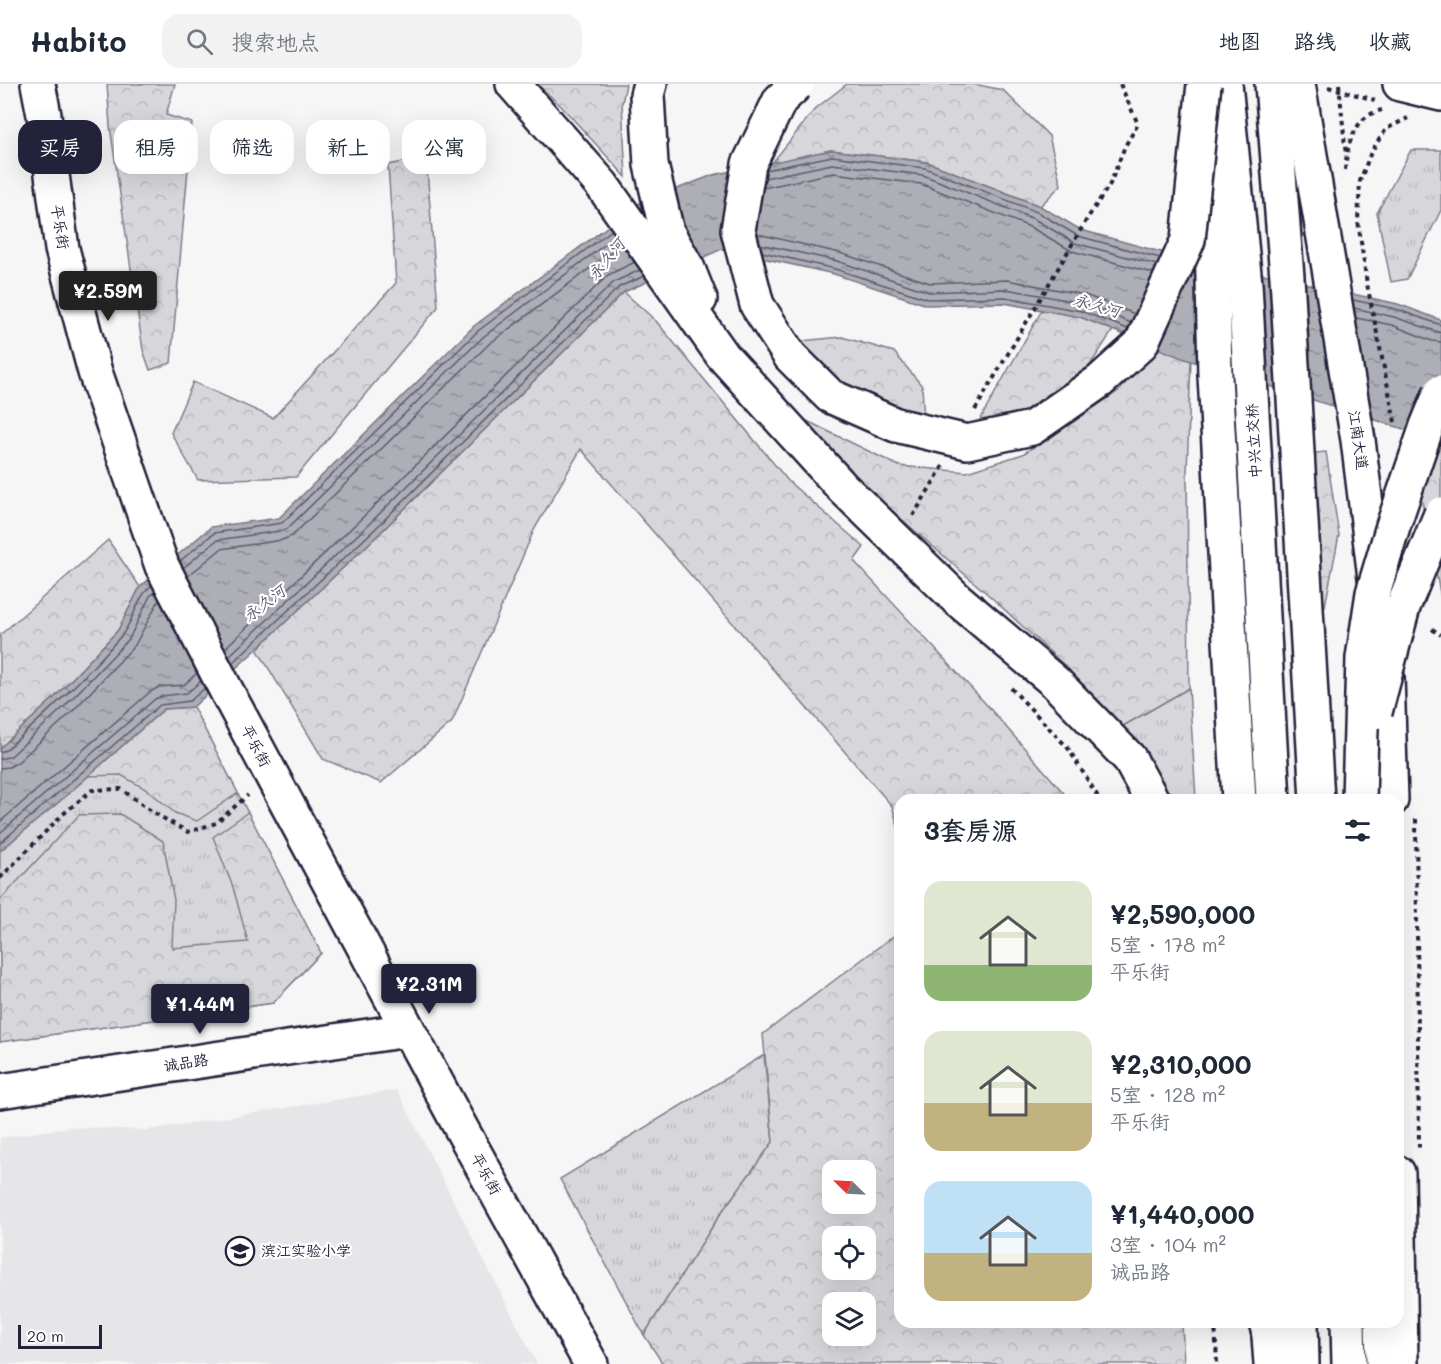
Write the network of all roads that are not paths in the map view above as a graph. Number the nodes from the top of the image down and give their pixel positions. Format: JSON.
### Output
{"nodes":[{"id":1,"x":38,"y":84,"type":"edge"},
{"id":2,"x":513,"y":84,"type":"edge"},
{"id":3,"x":650,"y":84,"type":"edge"},
{"id":4,"x":797,"y":84,"type":"edge"},
{"id":5,"x":1204,"y":84,"type":"edge"},
{"id":6,"x":1212,"y":84,"type":"edge"},
{"id":7,"x":1225,"y":84,"type":"edge"},
{"id":8,"x":1272,"y":84,"type":"edge"},
{"id":9,"x":1311,"y":85,"type":"edge"},
{"id":10,"x":1441,"y":94,"type":"edge"},
{"id":11,"x":1390,"y":98,"type":"edge"},
{"id":12,"x":723,"y":356,"type":"junction"},
{"id":13,"x":1441,"y":392,"type":"edge"},
{"id":14,"x":1441,"y":513,"type":"edge"},
{"id":15,"x":1149,"y":794,"type":"edge"},
{"id":16,"x":1239,"y":794,"type":"edge"},
{"id":17,"x":1273,"y":794,"type":"edge"},
{"id":18,"x":1317,"y":794,"type":"edge"},
{"id":19,"x":1360,"y":794,"type":"edge"},
{"id":20,"x":1361,"y":794,"type":"edge"},
{"id":21,"x":1401,"y":794,"type":"edge"},
{"id":22,"x":408,"y":1030,"type":"junction"},
{"id":23,"x":0,"y":1091,"type":"edge"},
{"id":24,"x":1408,"y":1167,"type":"edge"},
{"id":25,"x":1404,"y":1280,"type":"edge"},
{"id":26,"x":1348,"y":1328,"type":"edge"},
{"id":27,"x":1382,"y":1328,"type":"edge"},
{"id":28,"x":1402,"y":1328,"type":"edge"},
{"id":29,"x":591,"y":1364,"type":"edge"},
{"id":30,"x":1349,"y":1364,"type":"edge"},
{"id":31,"x":1383,"y":1364,"type":"edge"},
{"id":32,"x":1401,"y":1364,"type":"edge"}],
"edges":[{"from":1,"to":22,"type":"main road","name":"平乐街"},
{"from":2,"to":12,"type":"main road"},
{"from":3,"to":12,"type":"main road"},
{"from":4,"to":5,"type":"main road","bridge":true},
{"from":6,"to":16,"type":"main road"},
{"from":7,"to":17,"type":"main road","name":"中兴立交桥"},
{"from":8,"to":18,"type":"main road"},
{"from":9,"to":21,"type":"main road","name":"江南大道"},
{"from":10,"to":11,"type":"main road"},
{"from":12,"to":15,"type":"main road","bridge":true},
{"from":13,"to":19,"type":"main road","bridge":true},
{"from":14,"to":20,"type":"main road","bridge":true},
{"from":22,"to":23,"type":"main road","name":"诚品路"},
{"from":22,"to":29,"type":"main road","name":"平乐街"},
{"from":24,"to":25,"type":"main road"},
{"from":26,"to":30,"type":"main road"},
{"from":27,"to":31,"type":"main road"},
{"from":28,"to":32,"type":"main road"}]}
